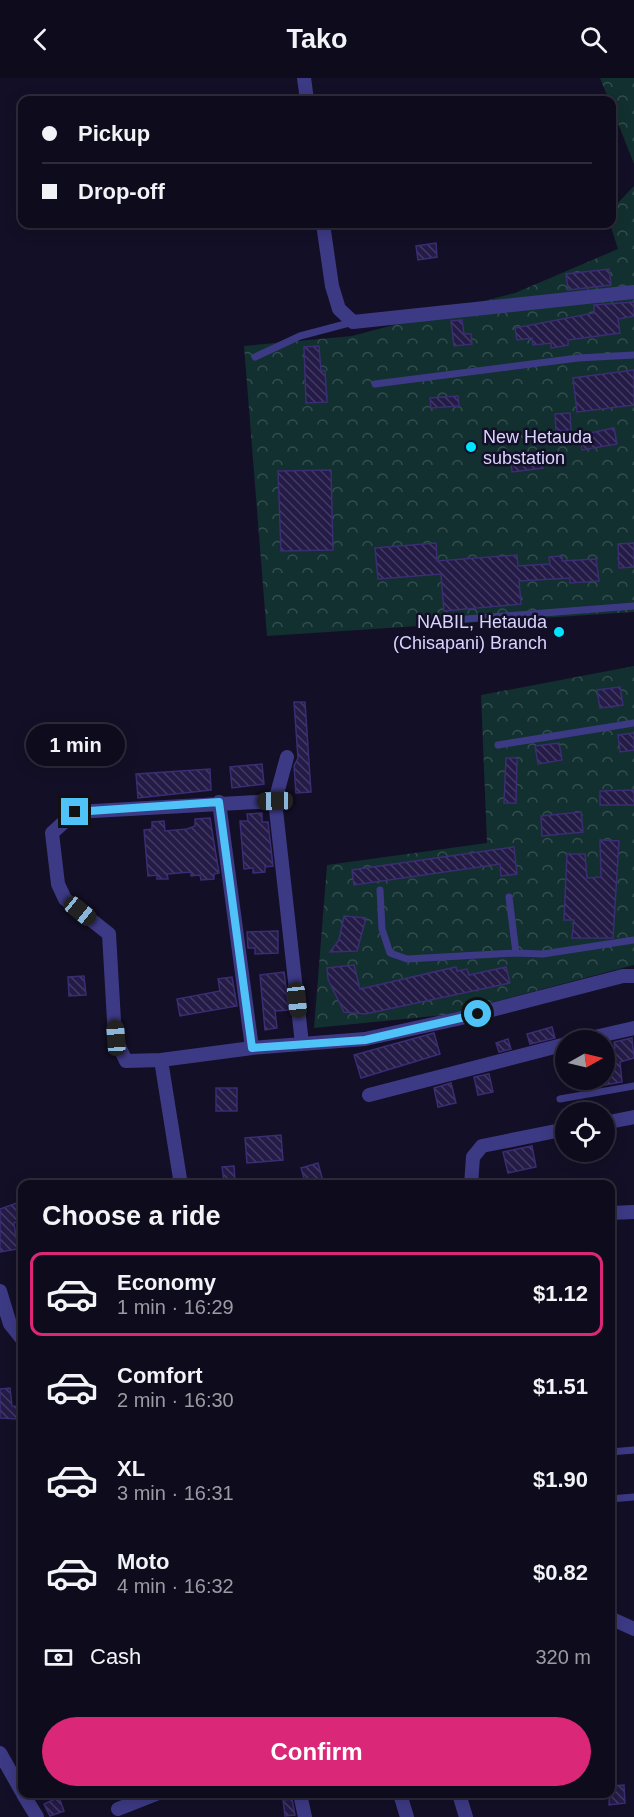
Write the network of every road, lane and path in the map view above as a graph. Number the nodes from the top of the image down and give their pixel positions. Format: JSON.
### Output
{"nodes":[{"id":1,"x":304,"y":78,"type":"edge"},
{"id":2,"x":306,"y":96,"type":"edge"},
{"id":3,"x":324,"y":228,"type":"edge"},
{"id":4,"x":634,"y":292,"type":"edge"},
{"id":5,"x":353,"y":322,"type":"junction"},
{"id":6,"x":634,"y":355,"type":"edge"},
{"id":7,"x":255,"y":357,"type":"dead end"},
{"id":8,"x":375,"y":384,"type":"dead end"},
{"id":9,"x":634,"y":606,"type":"edge"},
{"id":10,"x":427,"y":622,"type":"dead end"},
{"id":11,"x":634,"y":723,"type":"edge"},
{"id":12,"x":498,"y":745,"type":"dead end"},
{"id":13,"x":286,"y":757,"type":"dead end"},
{"id":14,"x":275,"y":801,"type":"junction"},
{"id":15,"x":219,"y":802,"type":"junction"},
{"id":16,"x":380,"y":890,"type":"dead end"},
{"id":17,"x":509,"y":897,"type":"dead end"},
{"id":18,"x":634,"y":940,"type":"edge"},
{"id":19,"x":516,"y":953,"type":"junction"},
{"id":20,"x":634,"y":976,"type":"edge"},
{"id":21,"x":634,"y":1028,"type":"edge"},
{"id":22,"x":615,"y":1032,"type":"edge"},
{"id":23,"x":302,"y":1044,"type":"junction"},
{"id":24,"x":555,"y":1047,"type":"edge"},
{"id":25,"x":252,"y":1048,"type":"junction"},
{"id":26,"x":161,"y":1060,"type":"junction"},
{"id":27,"x":634,"y":1086,"type":"edge"},
{"id":28,"x":369,"y":1095,"type":"dead end"},
{"id":29,"x":560,"y":1099,"type":"dead end"},
{"id":30,"x":634,"y":1117,"type":"edge"},
{"id":31,"x":615,"y":1121,"type":"edge"},
{"id":32,"x":555,"y":1131,"type":"edge"},
{"id":33,"x":179,"y":1180,"type":"edge"},
{"id":34,"x":471,"y":1180,"type":"edge"},
{"id":35,"x":634,"y":1212,"type":"edge"},
{"id":36,"x":615,"y":1214,"type":"edge"},
{"id":37,"x":0,"y":1291,"type":"edge"},
{"id":38,"x":18,"y":1334,"type":"edge"},
{"id":39,"x":634,"y":1450,"type":"edge"},
{"id":40,"x":615,"y":1452,"type":"edge"},
{"id":41,"x":634,"y":1497,"type":"edge"},
{"id":42,"x":615,"y":1499,"type":"edge"},
{"id":43,"x":615,"y":1620,"type":"edge"},
{"id":44,"x":634,"y":1629,"type":"edge"},
{"id":45,"x":0,"y":1753,"type":"edge"},
{"id":46,"x":18,"y":1784,"type":"edge"},
{"id":47,"x":26,"y":1798,"type":"edge"},
{"id":48,"x":117,"y":1798,"type":"edge"},
{"id":49,"x":148,"y":1798,"type":"edge"},
{"id":50,"x":301,"y":1798,"type":"edge"},
{"id":51,"x":401,"y":1798,"type":"edge"},
{"id":52,"x":460,"y":1798,"type":"edge"},
{"id":53,"x":118,"y":1813,"type":"edge"},
{"id":54,"x":37,"y":1817,"type":"edge"},
{"id":55,"x":305,"y":1817,"type":"edge"},
{"id":56,"x":407,"y":1817,"type":"edge"},
{"id":57,"x":466,"y":1817,"type":"edge"}],
"edges":[{"from":1,"to":2,"type":"street"},
{"from":3,"to":5,"type":"street"},
{"from":4,"to":5,"type":"street"},
{"from":5,"to":7,"type":"lane"},
{"from":6,"to":8,"type":"lane"},
{"from":9,"to":10,"type":"lane"},
{"from":11,"to":12,"type":"lane"},
{"from":13,"to":14,"type":"street"},
{"from":14,"to":15,"type":"street"},
{"from":14,"to":23,"type":"street"},
{"from":15,"to":25,"type":"street"},
{"from":15,"to":26,"type":"street"},
{"from":16,"to":19,"type":"lane"},
{"from":17,"to":19,"type":"lane"},
{"from":18,"to":19,"type":"lane"},
{"from":20,"to":23,"type":"street"},
{"from":21,"to":22,"type":"street"},
{"from":23,"to":25,"type":"street"},
{"from":24,"to":28,"type":"street"},
{"from":25,"to":26,"type":"street"},
{"from":26,"to":33,"type":"street"},
{"from":27,"to":29,"type":"lane"},
{"from":30,"to":31,"type":"street"},
{"from":32,"to":34,"type":"street"},
{"from":35,"to":36,"type":"street"},
{"from":37,"to":38,"type":"street"},
{"from":39,"to":40,"type":"lane"},
{"from":41,"to":42,"type":"lane"},
{"from":43,"to":44,"type":"street"},
{"from":45,"to":46,"type":"street"},
{"from":47,"to":54,"type":"street"},
{"from":48,"to":53,"type":"street"},
{"from":49,"to":53,"type":"street"},
{"from":50,"to":55,"type":"street"},
{"from":51,"to":56,"type":"street"},
{"from":52,"to":57,"type":"street"}]}
